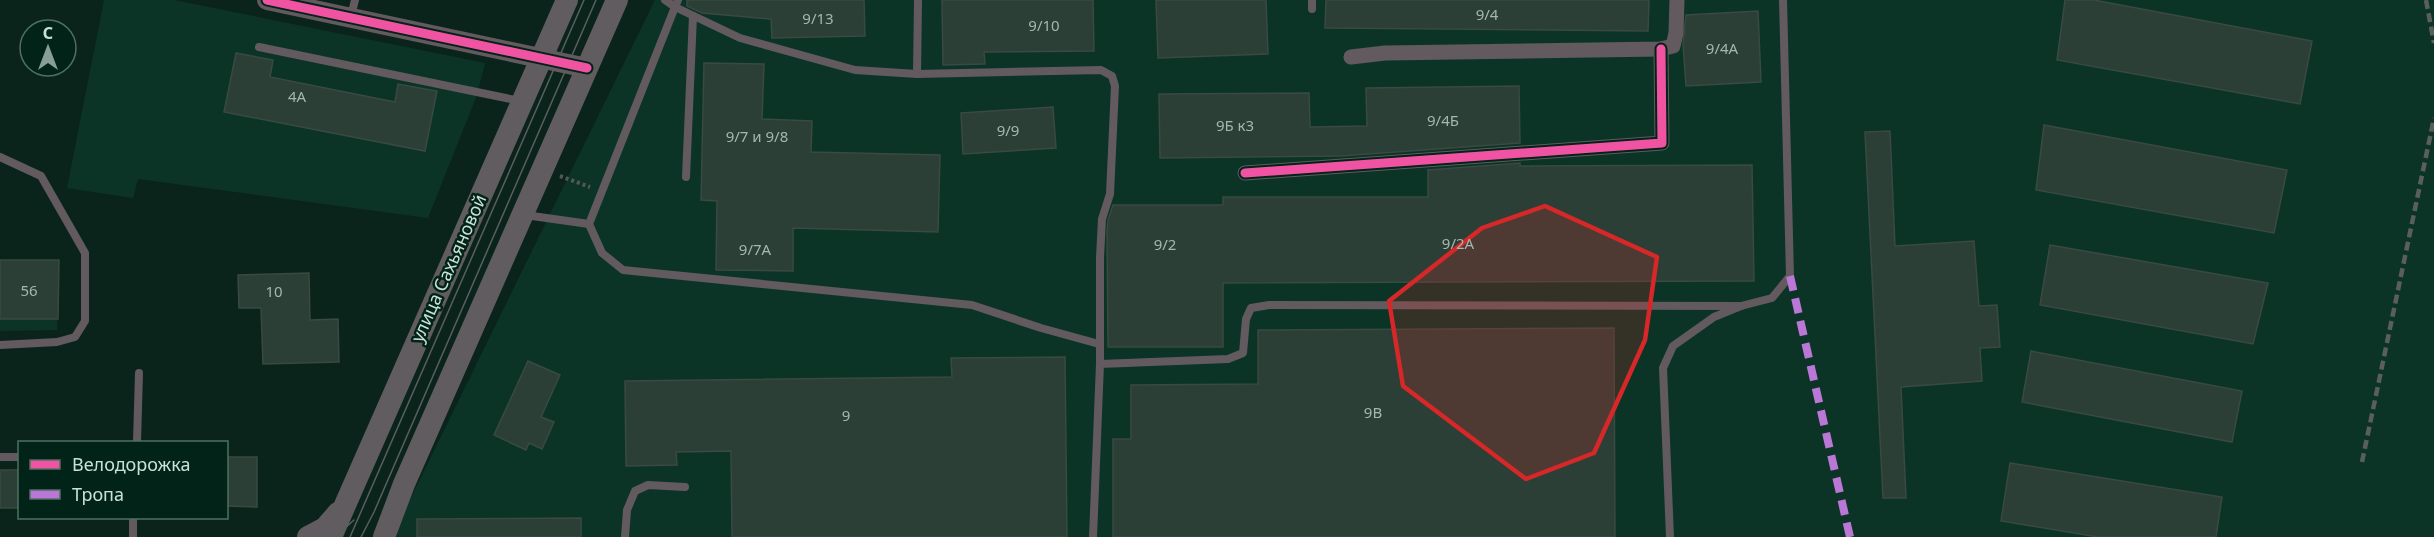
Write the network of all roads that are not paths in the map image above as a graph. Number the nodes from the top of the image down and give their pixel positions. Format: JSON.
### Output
{"nodes":[{"id":1,"x":267,"y":0,"type":"edge"},
{"id":2,"x":567,"y":0,"type":"edge"},
{"id":3,"x":617,"y":0,"type":"edge"},
{"id":4,"x":665,"y":0,"type":"edge"},
{"id":5,"x":918,"y":0,"type":"edge"},
{"id":6,"x":1312,"y":0,"type":"edge"},
{"id":7,"x":1677,"y":0,"type":"edge"},
{"id":8,"x":1783,"y":0,"type":"edge"},
{"id":9,"x":676,"y":3,"type":"edge"},
{"id":10,"x":353,"y":9,"type":"edge"},
{"id":11,"x":1312,"y":9,"type":"dead end"},
{"id":12,"x":693,"y":16,"type":"junction"},
{"id":13,"x":259,"y":47,"type":"dead end"},
{"id":14,"x":1661,"y":49,"type":"junction"},
{"id":15,"x":1351,"y":57,"type":"dead end"},
{"id":16,"x":541,"y":58,"type":"junction"},
{"id":17,"x":587,"y":68,"type":"junction"},
{"id":18,"x":917,"y":74,"type":"junction"},
{"id":19,"x":521,"y":101,"type":"junction"},
{"id":20,"x":0,"y":157,"type":"edge"},
{"id":21,"x":1245,"y":173,"type":"dead end"},
{"id":22,"x":686,"y":177,"type":"dead end"},
{"id":23,"x":523,"y":215,"type":"junction"},
{"id":24,"x":589,"y":224,"type":"junction"},
{"id":25,"x":1741,"y":306,"type":"junction"},
{"id":26,"x":1099,"y":344,"type":"junction"},
{"id":27,"x":0,"y":345,"type":"edge"},
{"id":28,"x":1100,"y":364,"type":"junction"},
{"id":29,"x":139,"y":373,"type":"dead end"},
{"id":30,"x":137,"y":441,"type":"edge"},
{"id":31,"x":0,"y":457,"type":"edge"},
{"id":32,"x":18,"y":457,"type":"edge"},
{"id":33,"x":685,"y":487,"type":"dead end"},
{"id":34,"x":341,"y":510,"type":"junction"},
{"id":35,"x":133,"y":519,"type":"edge"},
{"id":36,"x":133,"y":537,"type":"edge"},
{"id":37,"x":308,"y":537,"type":"edge"},
{"id":38,"x":331,"y":537,"type":"edge"},
{"id":39,"x":384,"y":537,"type":"edge"},
{"id":40,"x":625,"y":537,"type":"edge"},
{"id":41,"x":1093,"y":537,"type":"edge"},
{"id":42,"x":1670,"y":537,"type":"edge"}],
"edges":[{"from":1,"to":10,"type":"street"},
{"from":2,"to":16,"type":"main road","name":"улица Сахьяновой"},
{"from":3,"to":17,"type":"main road"},
{"from":4,"to":9,"type":"lane"},
{"from":5,"to":18,"type":"lane"},
{"from":6,"to":11,"type":"lane"},
{"from":7,"to":14,"type":"street"},
{"from":8,"to":25,"type":"lane"},
{"from":9,"to":12,"type":"lane"},
{"from":9,"to":24,"type":"lane"},
{"from":10,"to":16,"type":"street"},
{"from":12,"to":18,"type":"lane"},
{"from":12,"to":22,"type":"lane"},
{"from":13,"to":19,"type":"lane"},
{"from":14,"to":15,"type":"street"},
{"from":14,"to":21,"type":"street"},
{"from":16,"to":17,"type":"street"},
{"from":16,"to":19,"type":"main road","name":"улица Сахьяновой"},
{"from":17,"to":23,"type":"main road"},
{"from":18,"to":26,"type":"lane"},
{"from":19,"to":34,"type":"main road","name":"улица Сахьяновой"},
{"from":20,"to":27,"type":"lane"},
{"from":23,"to":24,"type":"lane"},
{"from":23,"to":39,"type":"main road"},
{"from":24,"to":26,"type":"lane"},
{"from":25,"to":28,"type":"lane"},
{"from":25,"to":42,"type":"lane"},
{"from":26,"to":28,"type":"lane"},
{"from":28,"to":41,"type":"lane"},
{"from":29,"to":30,"type":"lane"},
{"from":31,"to":32,"type":"lane"},
{"from":33,"to":40,"type":"lane"},
{"from":34,"to":37,"type":"main road"},
{"from":34,"to":38,"type":"main road","name":"улица Сахьяновой"},
{"from":35,"to":36,"type":"lane"}]}
